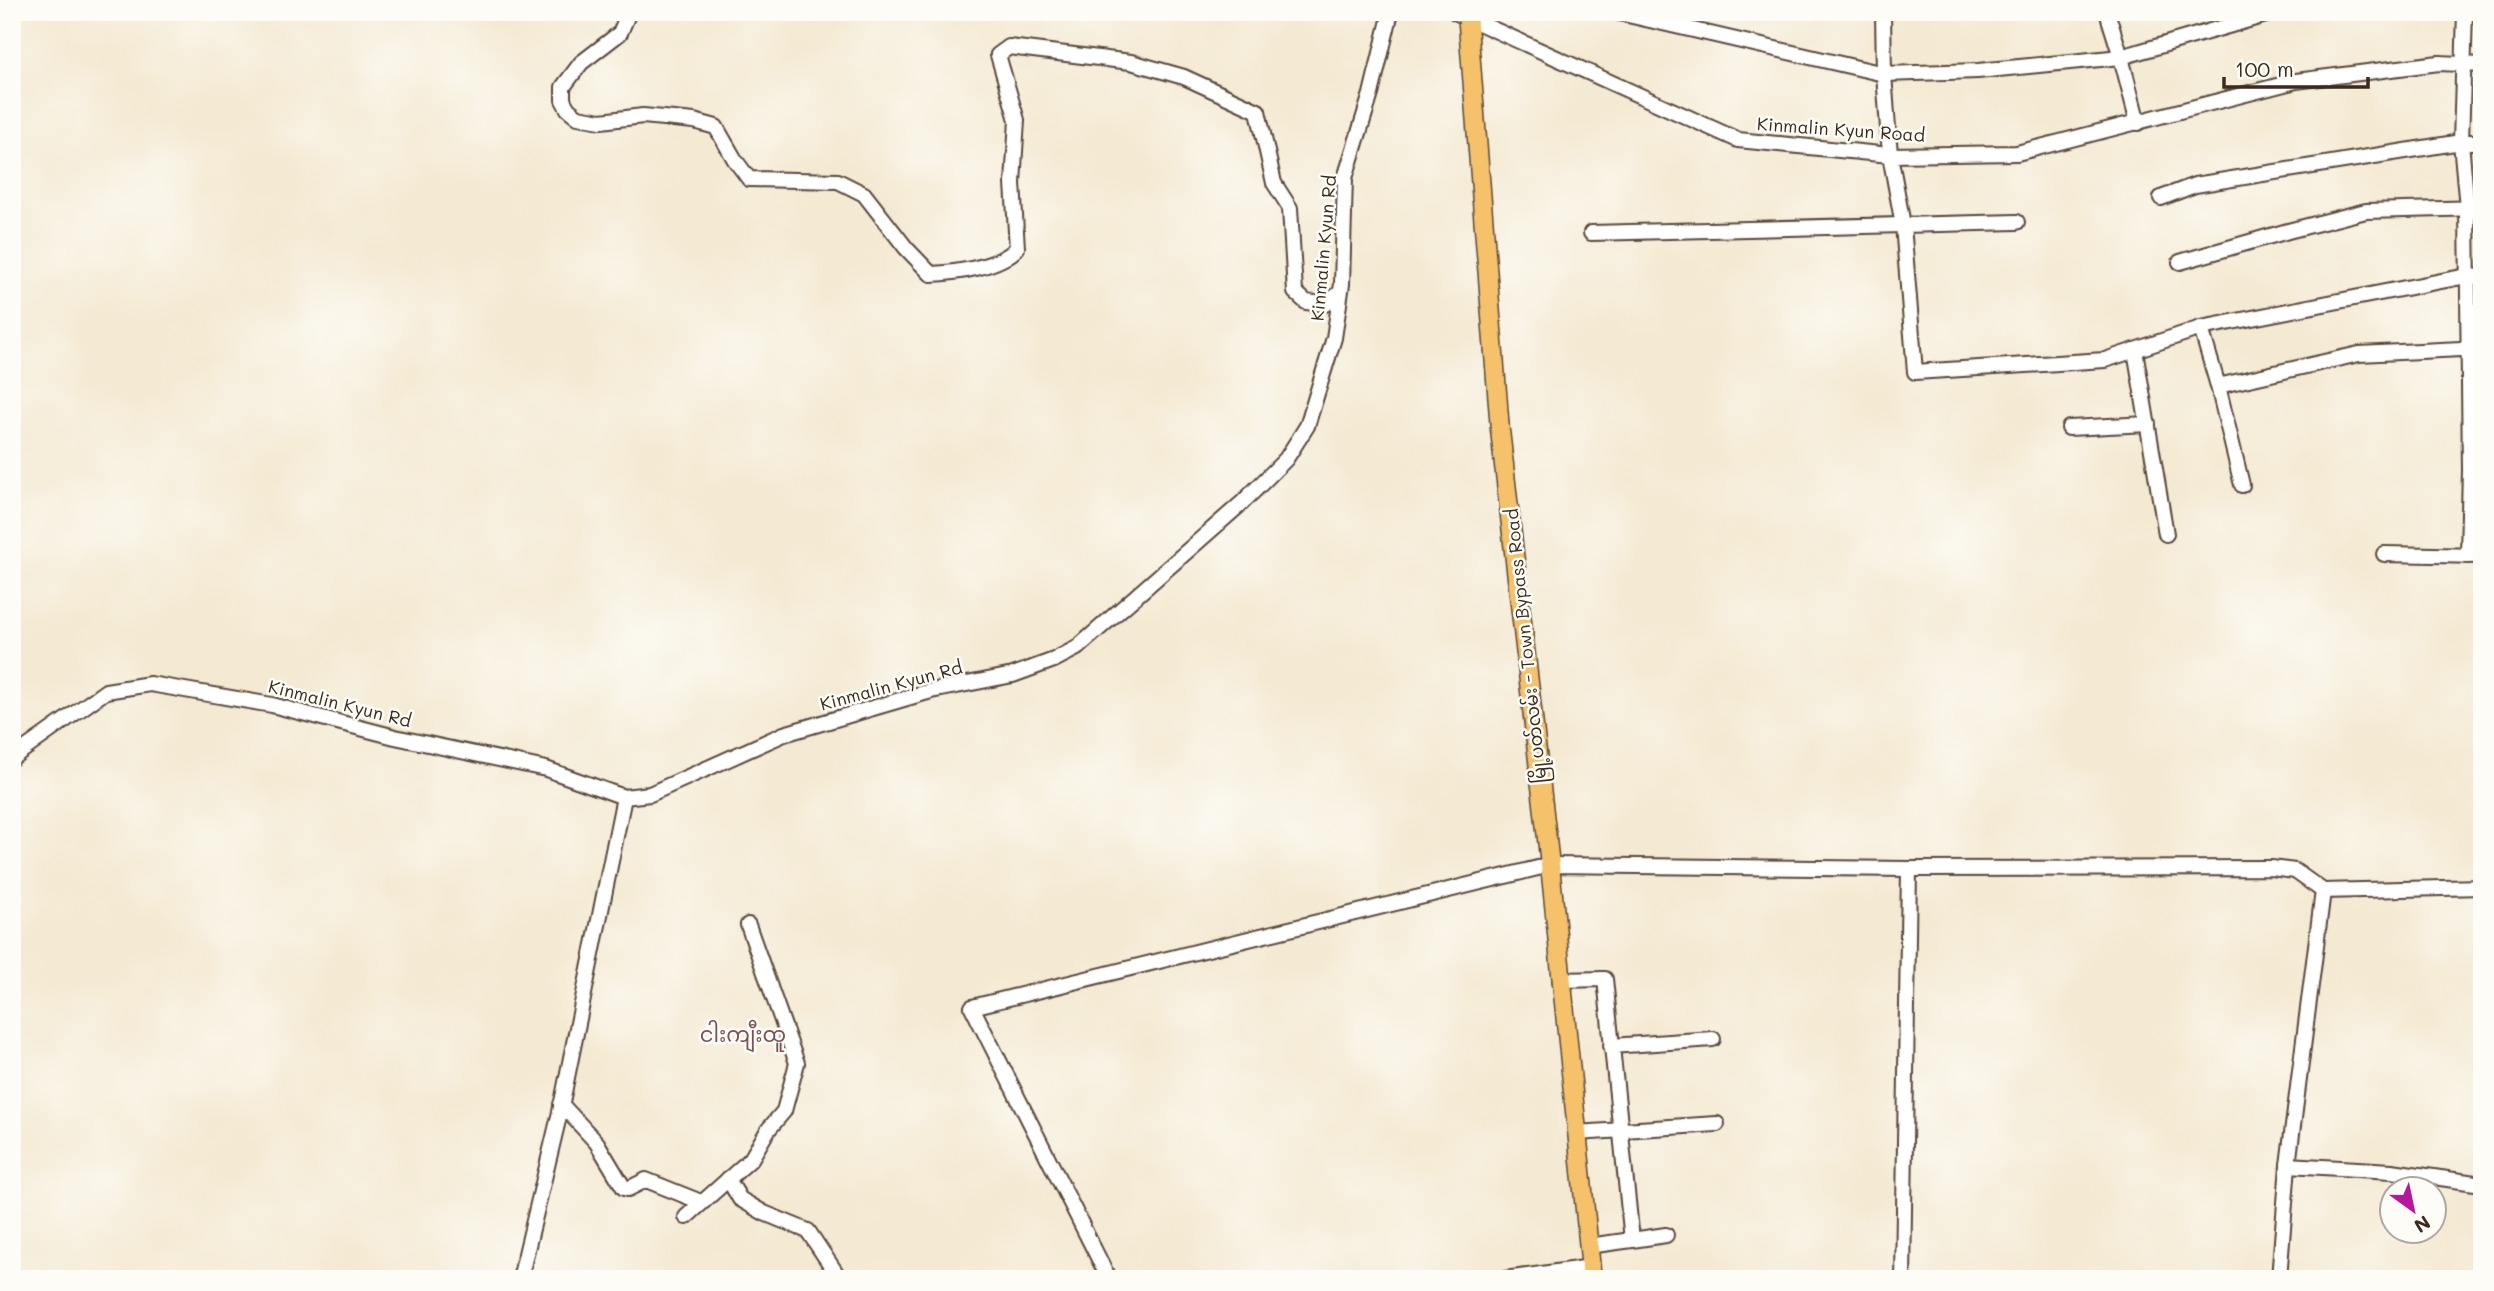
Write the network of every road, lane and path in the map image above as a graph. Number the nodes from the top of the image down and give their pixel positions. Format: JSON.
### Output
{"nodes":[{"id":1,"x":629,"y":12,"type":"edge"},
{"id":2,"x":1391,"y":12,"type":"edge"},
{"id":3,"x":1615,"y":12,"type":"edge"},
{"id":4,"x":1883,"y":12,"type":"edge"},
{"id":5,"x":2107,"y":12,"type":"edge"},
{"id":6,"x":2276,"y":12,"type":"edge"},
{"id":7,"x":2465,"y":12,"type":"edge"},
{"id":8,"x":1463,"y":14,"type":"edge"},
{"id":9,"x":2121,"y":57,"type":"junction"},
{"id":10,"x":2465,"y":65,"type":"junction"},
{"id":11,"x":2482,"y":65,"type":"edge"},
{"id":12,"x":1884,"y":74,"type":"junction"},
{"id":13,"x":2138,"y":123,"type":"junction"},
{"id":14,"x":2461,"y":142,"type":"junction"},
{"id":15,"x":2482,"y":142,"type":"edge"},
{"id":16,"x":1890,"y":155,"type":"junction"},
{"id":17,"x":2161,"y":198,"type":"dead end"},
{"id":18,"x":2474,"y":208,"type":"edge"},
{"id":19,"x":2017,"y":222,"type":"dead end"},
{"id":20,"x":1903,"y":225,"type":"junction"},
{"id":21,"x":1591,"y":233,"type":"dead end"},
{"id":22,"x":2180,"y":262,"type":"dead end"},
{"id":23,"x":2474,"y":276,"type":"edge"},
{"id":24,"x":1340,"y":293,"type":"junction"},
{"id":25,"x":2201,"y":328,"type":"junction"},
{"id":26,"x":2475,"y":348,"type":"edge"},
{"id":27,"x":2135,"y":350,"type":"junction"},
{"id":28,"x":2218,"y":386,"type":"junction"},
{"id":29,"x":2148,"y":424,"type":"junction"},
{"id":30,"x":2069,"y":428,"type":"dead end"},
{"id":31,"x":2242,"y":485,"type":"dead end"},
{"id":32,"x":2166,"y":534,"type":"dead end"},
{"id":33,"x":2384,"y":554,"type":"dead end"},
{"id":34,"x":2475,"y":556,"type":"edge"},
{"id":35,"x":12,"y":758,"type":"edge"},
{"id":36,"x":624,"y":797,"type":"junction"},
{"id":37,"x":1550,"y":865,"type":"junction"},
{"id":38,"x":1909,"y":869,"type":"junction"},
{"id":39,"x":2482,"y":887,"type":"edge"},
{"id":40,"x":2323,"y":891,"type":"junction"},
{"id":41,"x":748,"y":925,"type":"dead end"},
{"id":42,"x":1560,"y":980,"type":"junction"},
{"id":43,"x":1713,"y":1039,"type":"dead end"},
{"id":44,"x":1611,"y":1046,"type":"junction"},
{"id":45,"x":561,"y":1104,"type":"junction"},
{"id":46,"x":1717,"y":1124,"type":"dead end"},
{"id":47,"x":1621,"y":1130,"type":"junction"},
{"id":48,"x":1576,"y":1133,"type":"junction"},
{"id":49,"x":2288,"y":1166,"type":"junction"},
{"id":50,"x":728,"y":1179,"type":"junction"},
{"id":51,"x":2482,"y":1184,"type":"edge"},
{"id":52,"x":701,"y":1202,"type":"junction"},
{"id":53,"x":686,"y":1217,"type":"dead end"},
{"id":54,"x":1666,"y":1235,"type":"dead end"},
{"id":55,"x":1632,"y":1240,"type":"junction"},
{"id":56,"x":1588,"y":1246,"type":"junction"},
{"id":57,"x":1591,"y":1273,"type":"edge"},
{"id":58,"x":520,"y":1279,"type":"edge"},
{"id":59,"x":840,"y":1279,"type":"edge"},
{"id":60,"x":1109,"y":1279,"type":"edge"},
{"id":61,"x":1505,"y":1279,"type":"edge"},
{"id":62,"x":1903,"y":1279,"type":"edge"},
{"id":63,"x":2279,"y":1279,"type":"edge"}],
"edges":[{"from":1,"to":24,"type":"street"},
{"from":2,"to":24,"type":"street","name":"Kinmalin Kyun Rd"},
{"from":3,"to":12,"type":"street"},
{"from":4,"to":12,"type":"street"},
{"from":5,"to":9,"type":"street"},
{"from":6,"to":9,"type":"street"},
{"from":7,"to":10,"type":"street"},
{"from":8,"to":16,"type":"street","name":"Kinmalin Kyun Road"},
{"from":8,"to":37,"type":"main road","name":"မြို့ပတ်လမ်း - Town Bypass Road"},
{"from":9,"to":12,"type":"street"},
{"from":9,"to":13,"type":"street"},
{"from":10,"to":11,"type":"street","name":"Kinmalin Kyun Road"},
{"from":10,"to":13,"type":"street","name":"Kinmalin Kyun Road"},
{"from":10,"to":14,"type":"street"},
{"from":12,"to":16,"type":"street"},
{"from":13,"to":16,"type":"street","name":"Kinmalin Kyun Road"},
{"from":14,"to":15,"type":"street"},
{"from":14,"to":17,"type":"street"},
{"from":14,"to":18,"type":"street"},
{"from":16,"to":20,"type":"street"},
{"from":18,"to":22,"type":"street"},
{"from":18,"to":23,"type":"street"},
{"from":19,"to":20,"type":"street"},
{"from":20,"to":21,"type":"street"},
{"from":20,"to":27,"type":"street"},
{"from":23,"to":25,"type":"street"},
{"from":23,"to":26,"type":"street"},
{"from":24,"to":36,"type":"street","name":"Kinmalin Kyun Rd"},
{"from":25,"to":27,"type":"street"},
{"from":25,"to":28,"type":"street"},
{"from":26,"to":28,"type":"street"},
{"from":26,"to":34,"type":"street"},
{"from":27,"to":29,"type":"street"},
{"from":28,"to":31,"type":"street"},
{"from":29,"to":30,"type":"street"},
{"from":29,"to":32,"type":"street"},
{"from":33,"to":34,"type":"street"},
{"from":35,"to":36,"type":"street","name":"Kinmalin Kyun Rd"},
{"from":36,"to":45,"type":"street"},
{"from":37,"to":38,"type":"street"},
{"from":37,"to":42,"type":"main road","name":"မြို့ပတ်လမ်း - Town Bypass Road"},
{"from":37,"to":60,"type":"street"},
{"from":38,"to":40,"type":"street"},
{"from":38,"to":62,"type":"street"},
{"from":39,"to":40,"type":"street"},
{"from":40,"to":49,"type":"street"},
{"from":41,"to":50,"type":"street"},
{"from":42,"to":44,"type":"street"},
{"from":42,"to":48,"type":"main road","name":"မြို့ပတ်လမ်း - Town Bypass Road"},
{"from":43,"to":44,"type":"street"},
{"from":44,"to":47,"type":"street"},
{"from":45,"to":52,"type":"street"},
{"from":45,"to":58,"type":"street"},
{"from":46,"to":47,"type":"street"},
{"from":47,"to":48,"type":"street"},
{"from":47,"to":55,"type":"street"},
{"from":48,"to":56,"type":"main road","name":"မြို့ပတ်လမ်း - Town Bypass Road"},
{"from":49,"to":51,"type":"street"},
{"from":49,"to":63,"type":"street"},
{"from":50,"to":52,"type":"street"},
{"from":50,"to":59,"type":"street"},
{"from":52,"to":53,"type":"street"},
{"from":54,"to":55,"type":"street"},
{"from":55,"to":56,"type":"street"},
{"from":56,"to":57,"type":"main road","name":"မြို့ပတ်လမ်း - Town Bypass Road"},
{"from":57,"to":61,"type":"street"}]}
